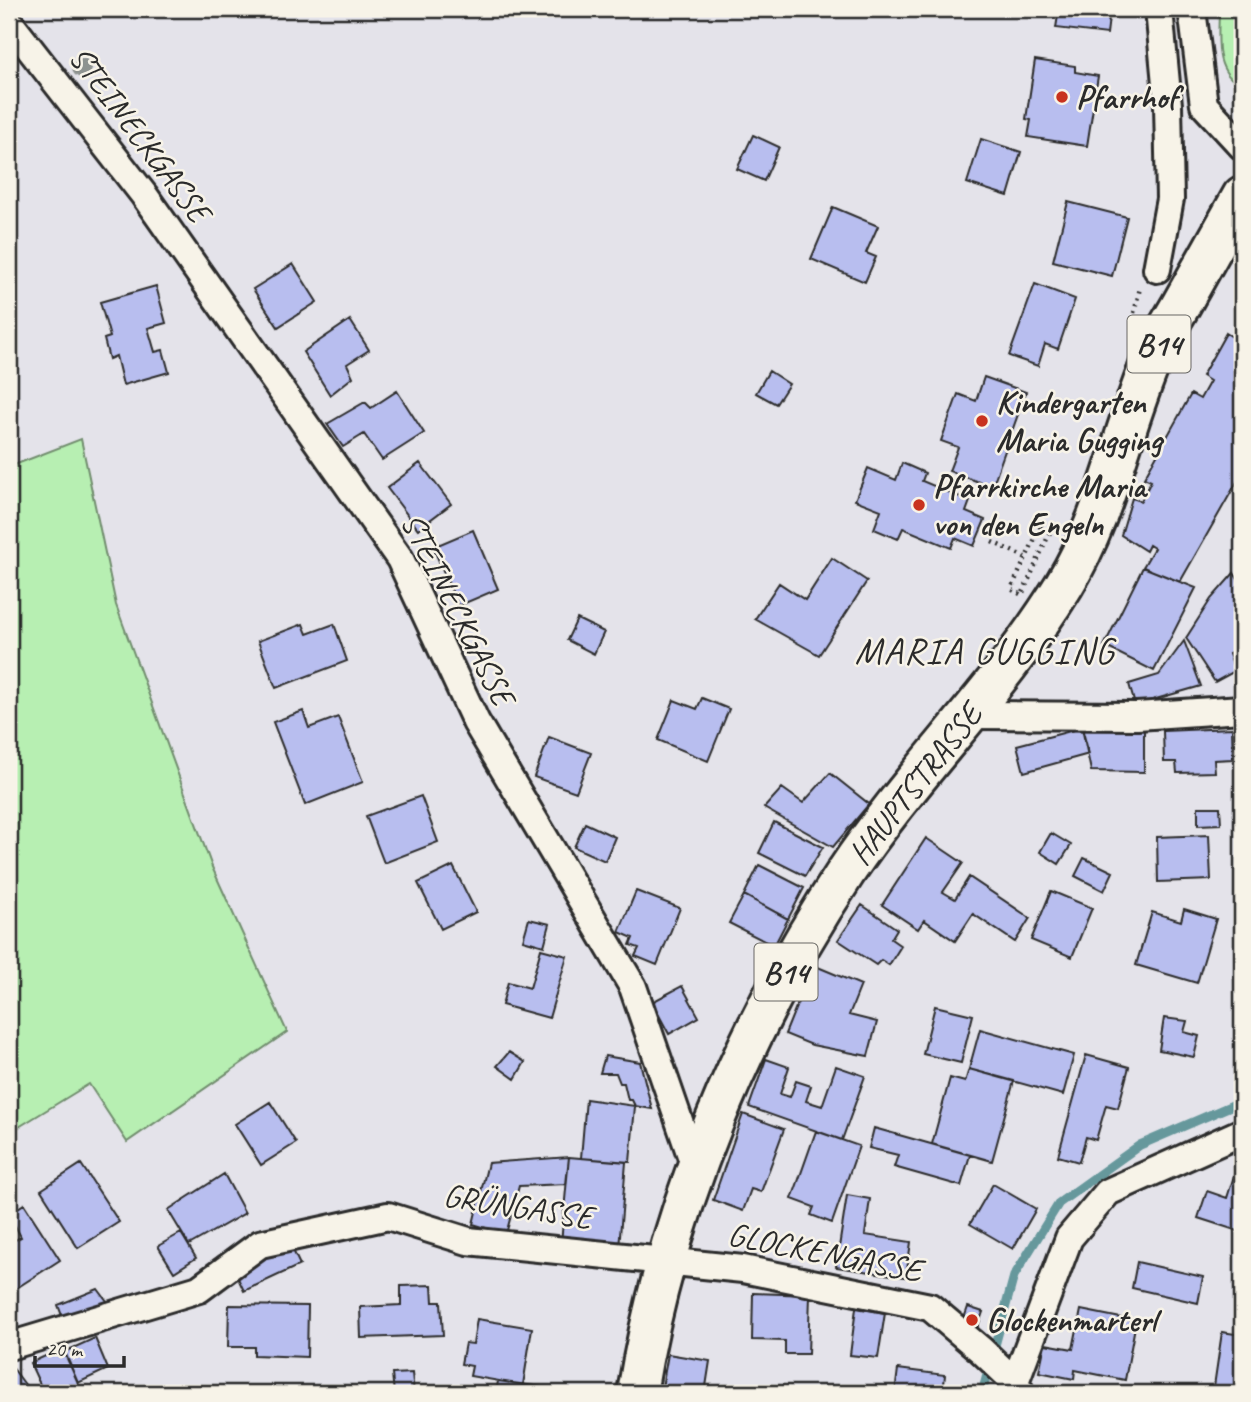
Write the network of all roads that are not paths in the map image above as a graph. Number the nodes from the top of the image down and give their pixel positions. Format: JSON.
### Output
{"nodes":[{"id":1,"x":1159,"y":9,"type":"edge"},
{"id":2,"x":1192,"y":9,"type":"edge"},
{"id":3,"x":9,"y":22,"type":"edge"},
{"id":4,"x":1168,"y":105,"type":"junction"},
{"id":5,"x":1204,"y":105,"type":"junction"},
{"id":6,"x":1242,"y":146,"type":"edge"},
{"id":7,"x":1242,"y":196,"type":"edge"},
{"id":8,"x":1157,"y":269,"type":"dead end"},
{"id":9,"x":1242,"y":709,"type":"edge"},
{"id":10,"x":967,"y":715,"type":"junction"},
{"id":11,"x":1242,"y":1132,"type":"edge"},
{"id":12,"x":696,"y":1170,"type":"junction"},
{"id":13,"x":665,"y":1261,"type":"junction"},
{"id":14,"x":9,"y":1346,"type":"edge"},
{"id":15,"x":1013,"y":1383,"type":"edge"},
{"id":16,"x":637,"y":1393,"type":"edge"}],
"edges":[{"from":1,"to":4,"type":"street"},
{"from":2,"to":5,"type":"street"},
{"from":3,"to":12,"type":"street","name":"STEINECKGASSE"},
{"from":4,"to":5,"type":"street"},
{"from":4,"to":8,"type":"street"},
{"from":5,"to":6,"type":"street"},
{"from":7,"to":10,"type":"main road","name":"HAUPTSTRASSE","number":"B14"},
{"from":9,"to":10,"type":"street"},
{"from":10,"to":12,"type":"main road","name":"HAUPTSTRASSE","number":"B14"},
{"from":11,"to":15,"type":"street"},
{"from":12,"to":13,"type":"main road","name":"HAUPTSTRASSE","number":"B14"},
{"from":13,"to":14,"type":"street","name":"GRÜNGASSE"},
{"from":13,"to":15,"type":"street","name":"GLOCKENGASSE"},
{"from":13,"to":16,"type":"main road","name":"HAUPTSTRASSE","number":"B14"}]}
